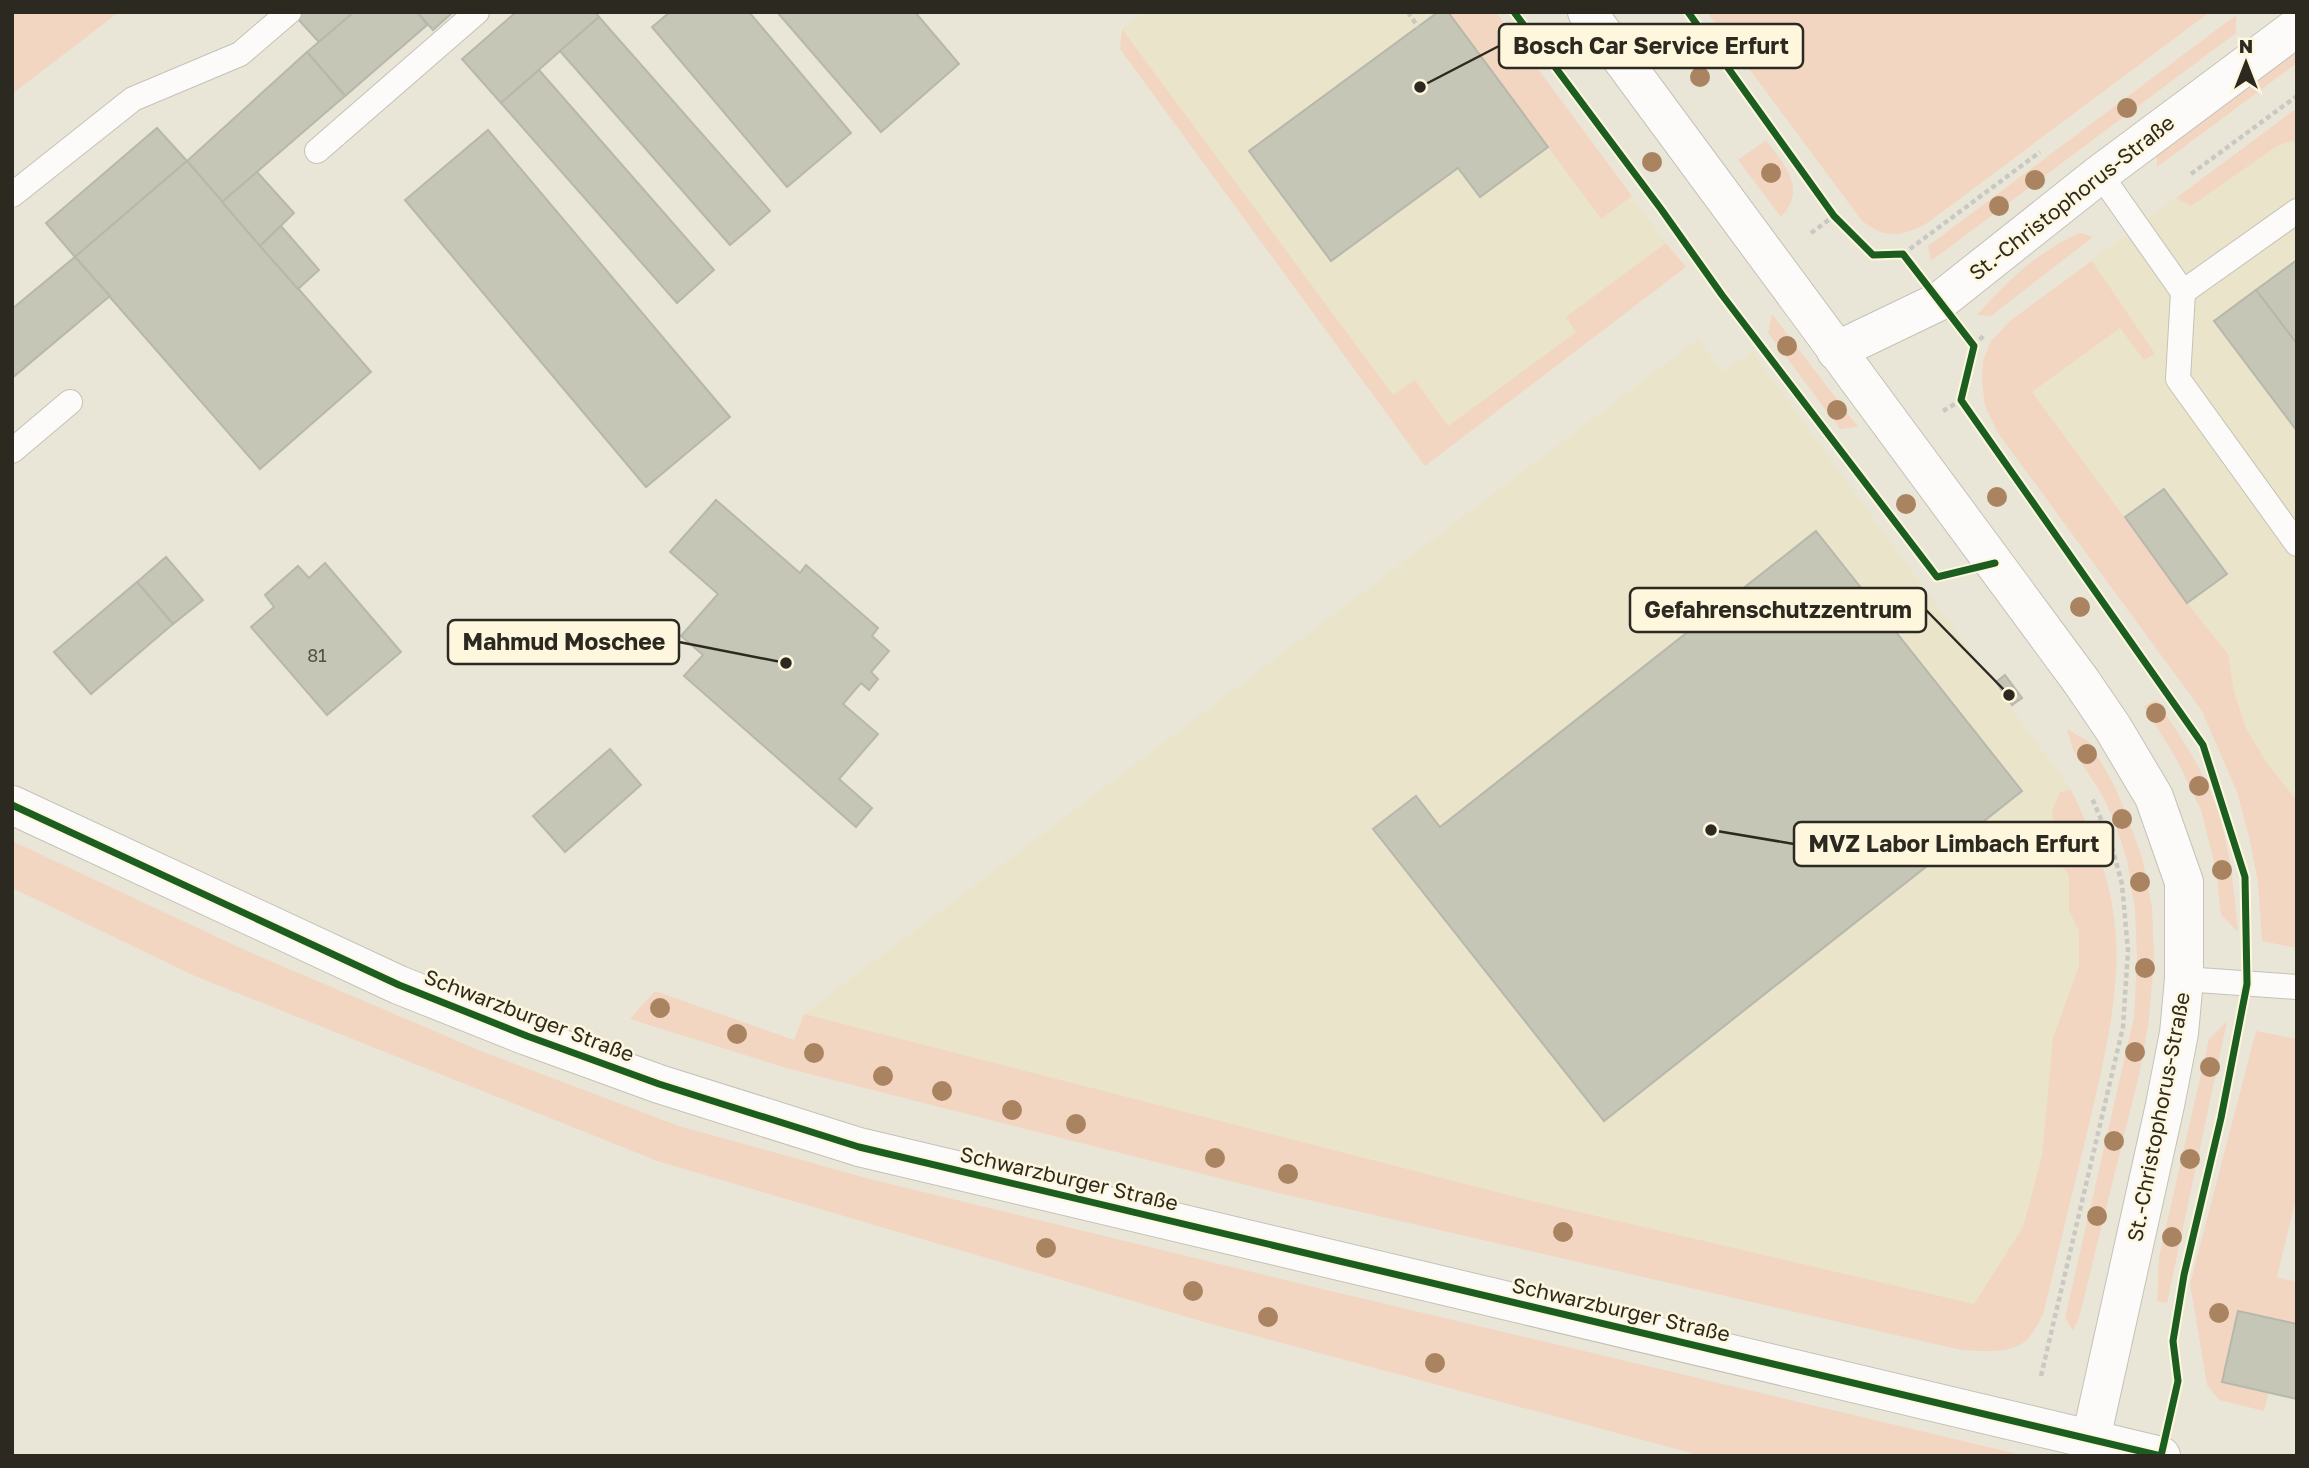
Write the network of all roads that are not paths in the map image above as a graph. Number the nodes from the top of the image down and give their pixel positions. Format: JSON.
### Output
{"nodes":[{"id":1,"x":289,"y":12,"type":"edge"},
{"id":2,"x":477,"y":12,"type":"edge"},
{"id":3,"x":1587,"y":12,"type":"edge"},
{"id":4,"x":2297,"y":27,"type":"edge"},
{"id":5,"x":317,"y":151,"type":"dead end"},
{"id":6,"x":2100,"y":174,"type":"junction"},
{"id":7,"x":12,"y":195,"type":"edge"},
{"id":8,"x":2297,"y":211,"type":"edge"},
{"id":9,"x":2183,"y":292,"type":"junction"},
{"id":10,"x":1836,"y":351,"type":"junction"},
{"id":11,"x":70,"y":402,"type":"dead end"},
{"id":12,"x":12,"y":451,"type":"edge"},
{"id":13,"x":2297,"y":544,"type":"edge"},
{"id":14,"x":12,"y":805,"type":"edge"},
{"id":15,"x":2184,"y":979,"type":"junction"},
{"id":16,"x":2297,"y":987,"type":"edge"},
{"id":17,"x":2090,"y":1448,"type":"edge"},
{"id":18,"x":2161,"y":1456,"type":"edge"}],
"edges":[{"from":1,"to":7,"type":"lane"},
{"from":2,"to":5,"type":"lane"},
{"from":3,"to":10,"type":"street","name":"St.-Christophorus-Straße"},
{"from":4,"to":6,"type":"street","name":"St.-Christophorus-Straße"},
{"from":6,"to":9,"type":"lane"},
{"from":6,"to":10,"type":"street","name":"St.-Christophorus-Straße"},
{"from":8,"to":9,"type":"lane"},
{"from":9,"to":13,"type":"lane"},
{"from":10,"to":15,"type":"street","name":"St.-Christophorus-Straße"},
{"from":11,"to":12,"type":"lane"},
{"from":14,"to":17,"type":"street","name":"Schwarzburger Straße"},
{"from":15,"to":16,"type":"lane"},
{"from":15,"to":17,"type":"street","name":"St.-Christophorus-Straße"},
{"from":17,"to":18,"type":"street","name":"Schwarzburger Straße"}]}
